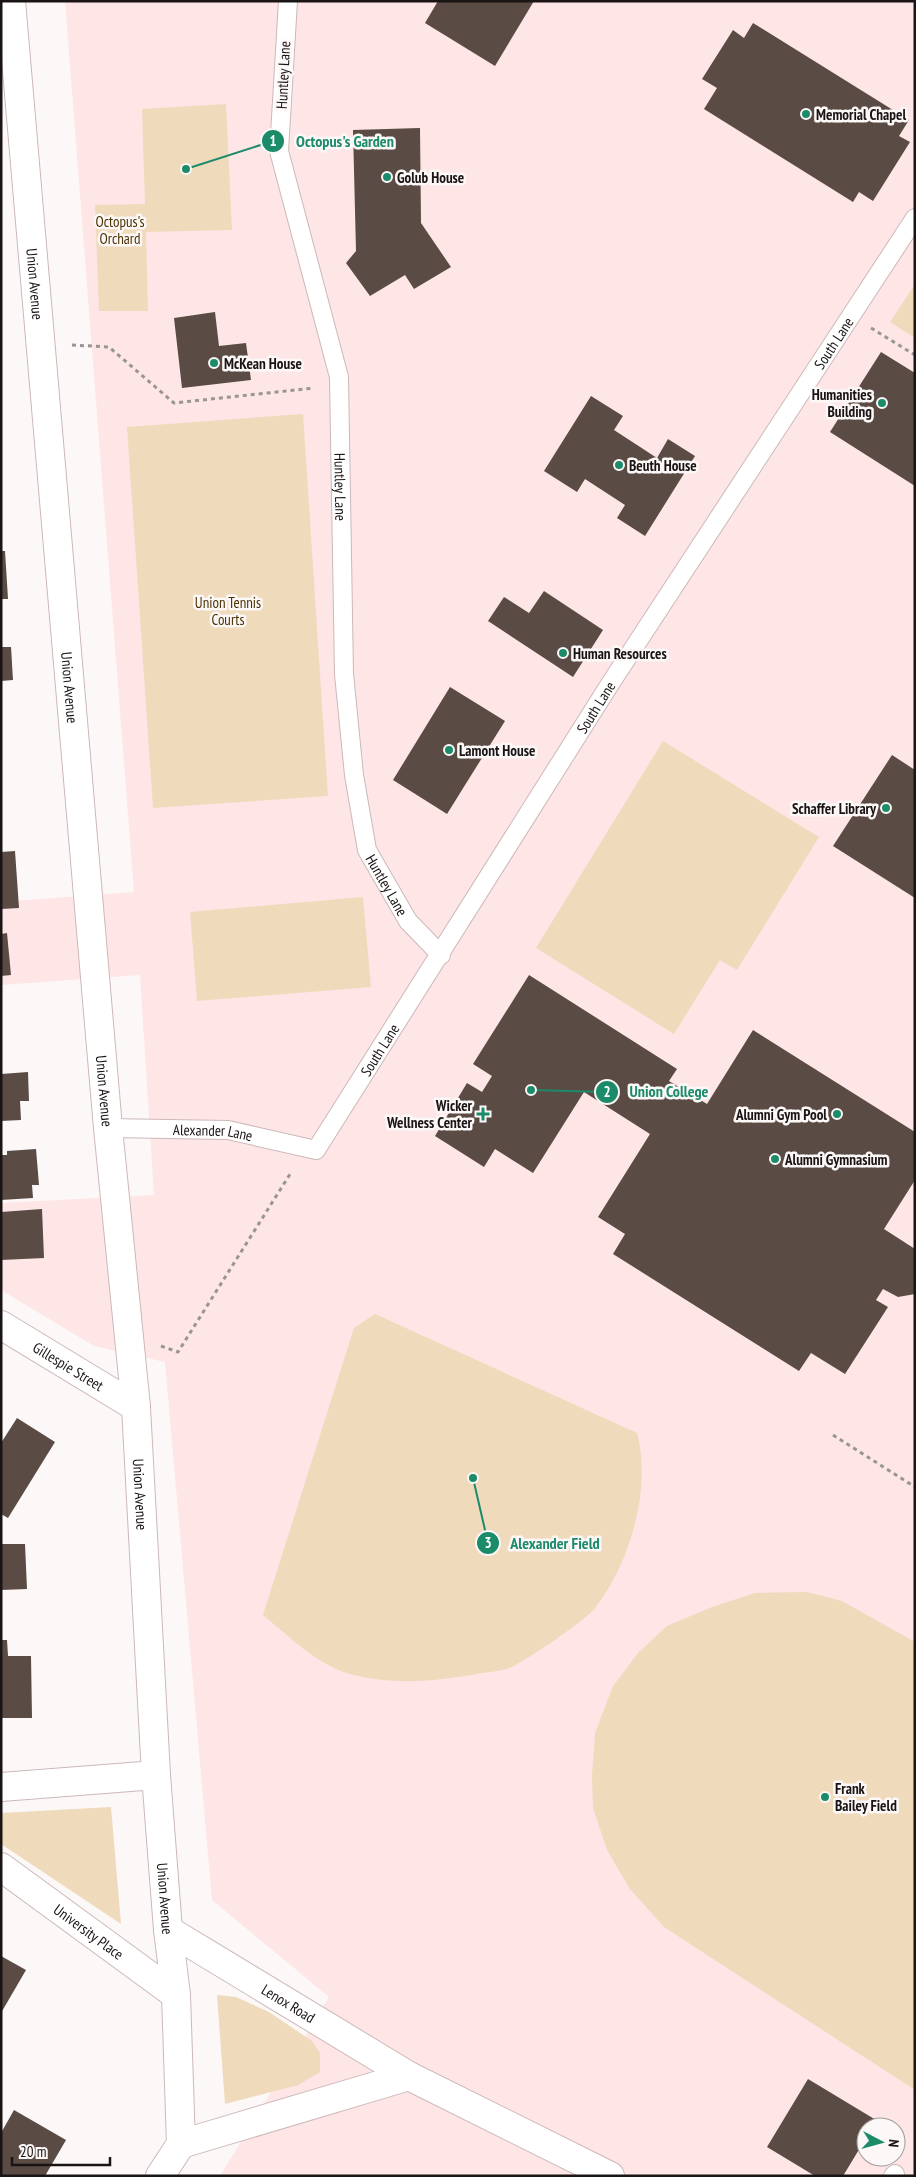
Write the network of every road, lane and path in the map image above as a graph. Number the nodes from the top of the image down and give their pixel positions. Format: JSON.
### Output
{"nodes":[{"id":1,"x":11,"y":1,"type":"edge"},
{"id":2,"x":288,"y":1,"type":"edge"},
{"id":3,"x":915,"y":218,"type":"edge"},
{"id":4,"x":859,"y":304,"type":"junction"},
{"id":5,"x":41,"y":343,"type":"junction"},
{"id":6,"x":915,"y":355,"type":"edge"},
{"id":7,"x":339,"y":386,"type":"junction"},
{"id":8,"x":441,"y":955,"type":"junction"},
{"id":9,"x":108,"y":1128,"type":"junction"},
{"id":10,"x":311,"y":1149,"type":"junction"},
{"id":11,"x":1,"y":1325,"type":"edge"},
{"id":12,"x":130,"y":1336,"type":"junction"},
{"id":13,"x":136,"y":1407,"type":"junction"},
{"id":14,"x":833,"y":1435,"type":"dead end"},
{"id":15,"x":915,"y":1486,"type":"edge"},
{"id":16,"x":156,"y":1775,"type":"junction"},
{"id":17,"x":1,"y":1787,"type":"edge"},
{"id":18,"x":1,"y":1867,"type":"edge"},
{"id":19,"x":168,"y":1930,"type":"junction"},
{"id":20,"x":176,"y":1995,"type":"junction"},
{"id":21,"x":409,"y":2076,"type":"junction"},
{"id":22,"x":181,"y":2144,"type":"junction"},
{"id":23,"x":160,"y":2176,"type":"edge"},
{"id":24,"x":610,"y":2176,"type":"edge"}],
"edges":[{"from":1,"to":5,"type":"street","name":"Union Avenue"},
{"from":2,"to":7,"type":"lane","name":"Huntley Lane"},
{"from":3,"to":4,"type":"lane","name":"South Lane"},
{"from":4,"to":6,"type":"path"},
{"from":4,"to":8,"type":"lane","name":"South Lane"},
{"from":5,"to":7,"type":"path"},
{"from":5,"to":9,"type":"street","name":"Union Avenue"},
{"from":7,"to":8,"type":"lane","name":"Huntley Lane"},
{"from":8,"to":10,"type":"lane","name":"South Lane"},
{"from":9,"to":10,"type":"lane","name":"Alexander Lane"},
{"from":9,"to":12,"type":"street","name":"Union Avenue"},
{"from":10,"to":12,"type":"path"},
{"from":11,"to":13,"type":"street","name":"Gillespie Street"},
{"from":12,"to":13,"type":"street","name":"Union Avenue"},
{"from":13,"to":16,"type":"street","name":"Union Avenue"},
{"from":14,"to":15,"type":"path"},
{"from":16,"to":17,"type":"street"},
{"from":16,"to":19,"type":"street","name":"Union Avenue"},
{"from":18,"to":20,"type":"street","name":"University Place"},
{"from":19,"to":20,"type":"street","name":"Union Avenue"},
{"from":19,"to":21,"type":"street","name":"Lenox Road"},
{"from":20,"to":22,"type":"street","name":"Union Avenue"},
{"from":21,"to":22,"type":"street"},
{"from":21,"to":24,"type":"street","name":"Lenox Road"},
{"from":22,"to":23,"type":"street"}]}
